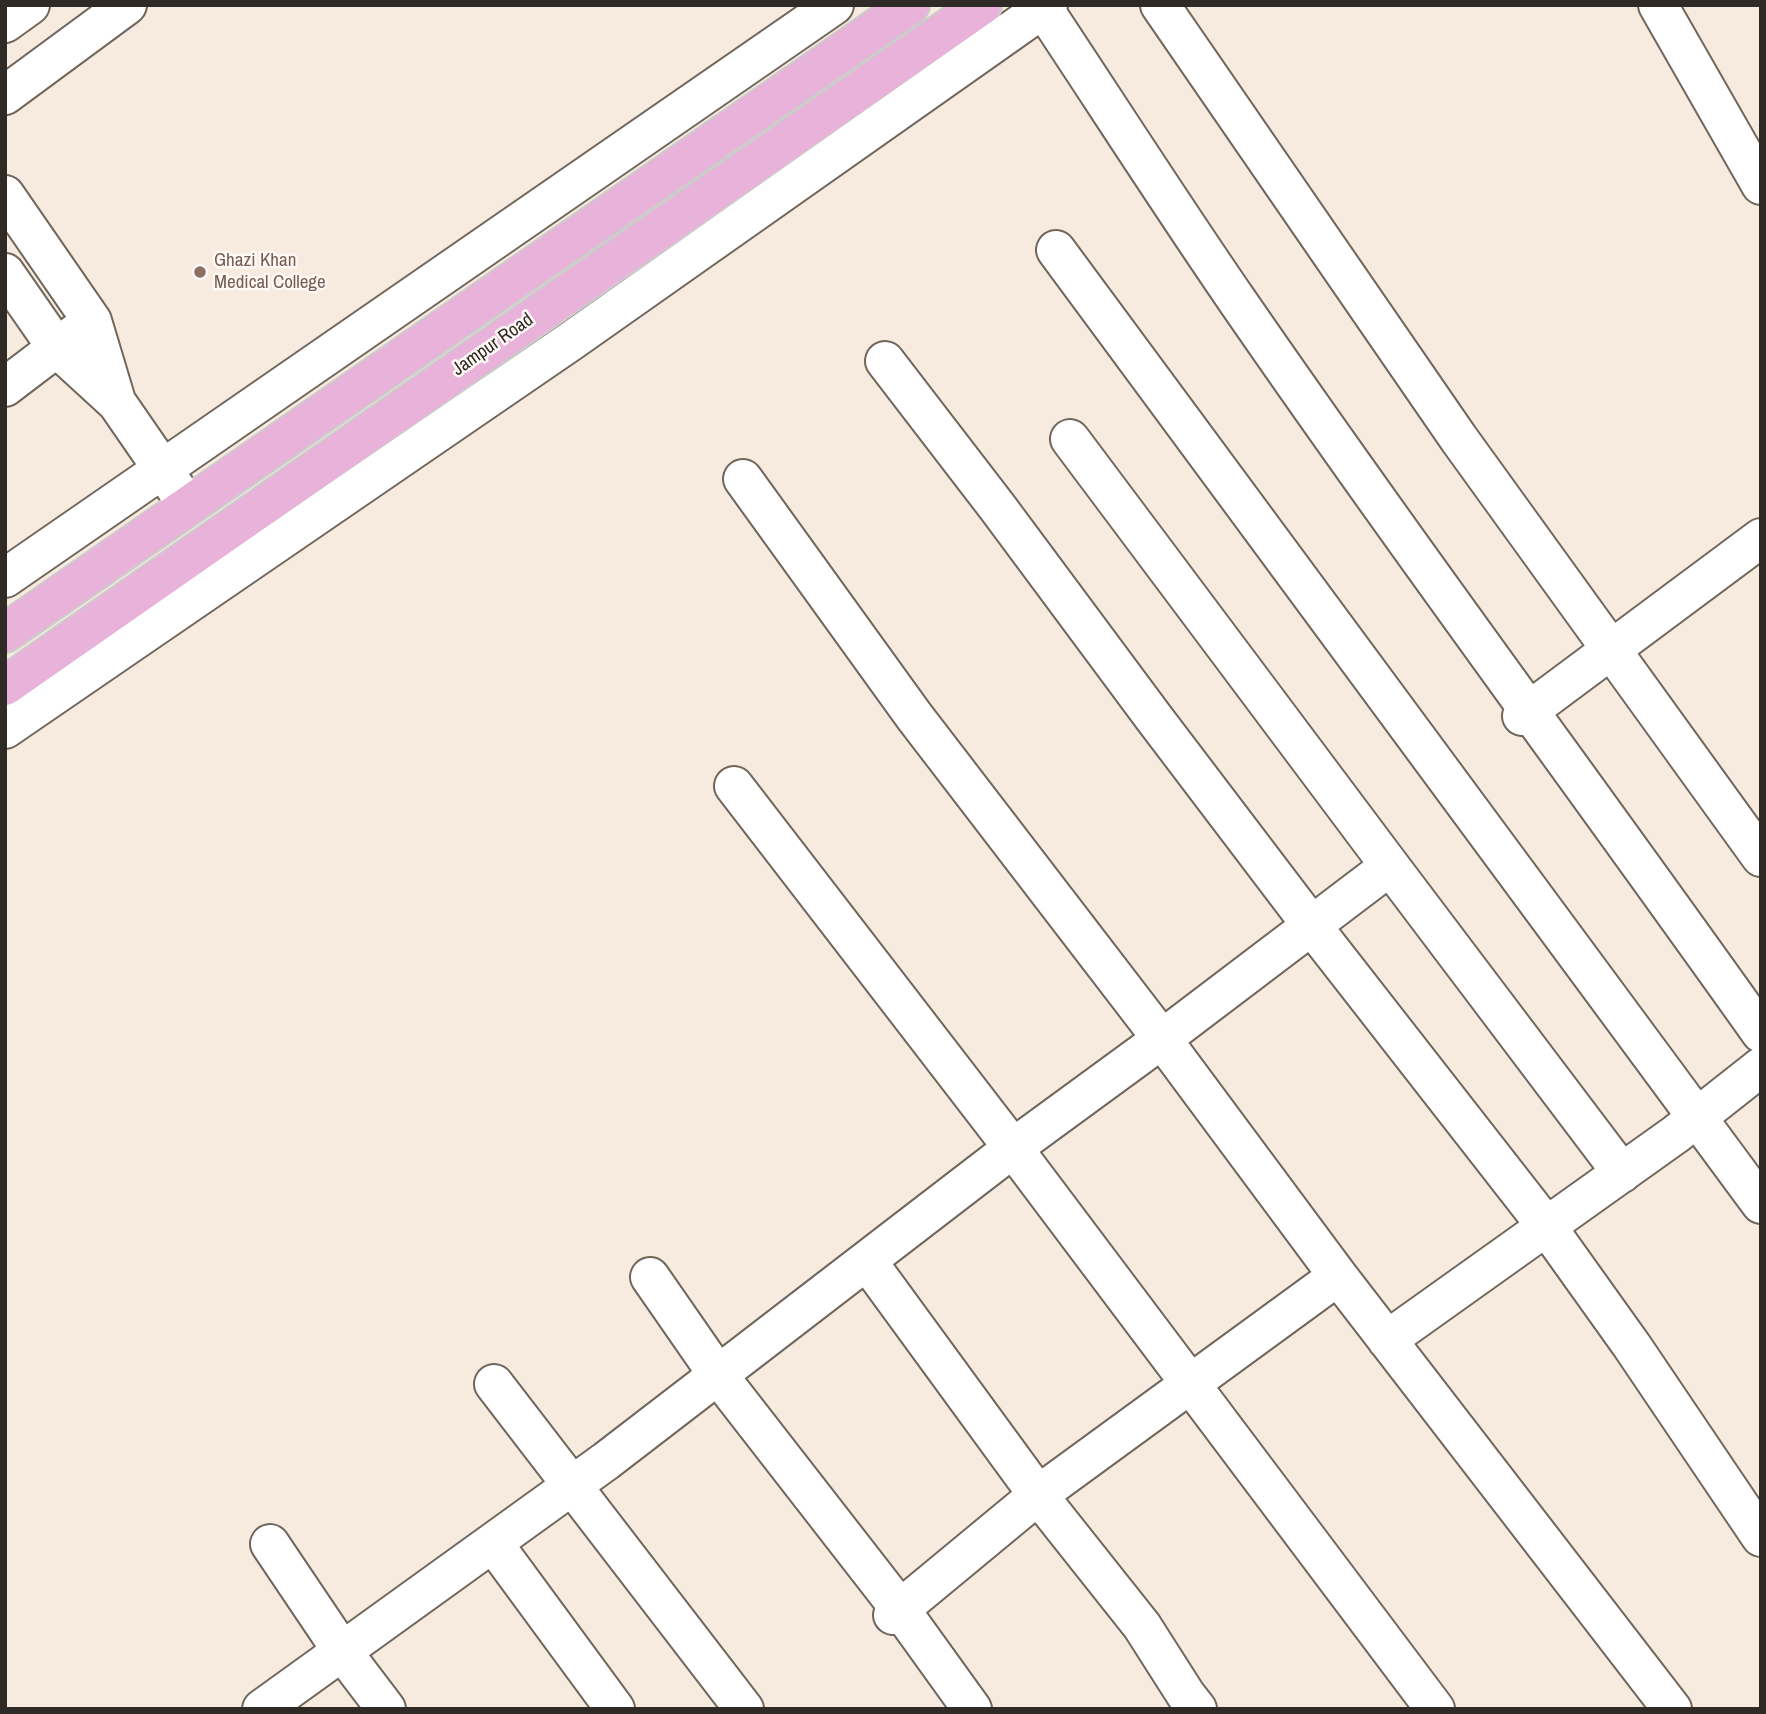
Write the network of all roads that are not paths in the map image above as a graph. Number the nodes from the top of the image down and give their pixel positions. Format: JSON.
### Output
{"nodes":[{"id":1,"x":30,"y":5,"type":"edge"},
{"id":2,"x":127,"y":5,"type":"edge"},
{"id":3,"x":834,"y":5,"type":"edge"},
{"id":4,"x":910,"y":5,"type":"edge"},
{"id":5,"x":982,"y":5,"type":"edge"},
{"id":6,"x":1160,"y":5,"type":"edge"},
{"id":7,"x":1658,"y":5,"type":"edge"},
{"id":8,"x":1044,"y":6,"type":"edge"},
{"id":9,"x":5,"y":23,"type":"edge"},
{"id":10,"x":5,"y":95,"type":"edge"},
{"id":11,"x":1761,"y":186,"type":"edge"},
{"id":12,"x":5,"y":195,"type":"edge"},
{"id":13,"x":1056,"y":250,"type":"dead end"},
{"id":14,"x":5,"y":273,"type":"edge"},
{"id":15,"x":92,"y":321,"type":"junction"},
{"id":16,"x":57,"y":348,"type":"junction"},
{"id":17,"x":885,"y":361,"type":"dead end"},
{"id":18,"x":5,"y":387,"type":"edge"},
{"id":19,"x":117,"y":403,"type":"junction"},
{"id":20,"x":1070,"y":439,"type":"dead end"},
{"id":21,"x":161,"y":469,"type":"junction"},
{"id":22,"x":743,"y":479,"type":"dead end"},
{"id":23,"x":189,"y":505,"type":"junction"},
{"id":24,"x":1761,"y":538,"type":"edge"},
{"id":25,"x":5,"y":578,"type":"edge"},
{"id":26,"x":5,"y":633,"type":"edge"},
{"id":27,"x":1610,"y":650,"type":"junction"},
{"id":28,"x":5,"y":686,"type":"edge"},
{"id":29,"x":1525,"y":713,"type":"junction"},
{"id":30,"x":5,"y":729,"type":"edge"},
{"id":31,"x":734,"y":786,"type":"dead end"},
{"id":32,"x":1761,"y":857,"type":"edge"},
{"id":33,"x":1390,"y":866,"type":"junction"},
{"id":34,"x":1312,"y":926,"type":"junction"},
{"id":35,"x":1761,"y":1033,"type":"edge"},
{"id":36,"x":1162,"y":1039,"type":"junction"},
{"id":37,"x":1761,"y":1067,"type":"edge"},
{"id":38,"x":1698,"y":1117,"type":"junction"},
{"id":39,"x":1013,"y":1148,"type":"junction"},
{"id":40,"x":1622,"y":1173,"type":"junction"},
{"id":41,"x":1761,"y":1204,"type":"edge"},
{"id":42,"x":1547,"y":1227,"type":"junction"},
{"id":43,"x":867,"y":1261,"type":"junction"},
{"id":44,"x":1338,"y":1276,"type":"junction"},
{"id":45,"x":650,"y":1277,"type":"dead end"},
{"id":46,"x":1387,"y":1340,"type":"junction"},
{"id":47,"x":718,"y":1375,"type":"junction"},
{"id":48,"x":1191,"y":1383,"type":"junction"},
{"id":49,"x":494,"y":1384,"type":"dead end"},
{"id":50,"x":572,"y":1485,"type":"junction"},
{"id":51,"x":1038,"y":1495,"type":"junction"},
{"id":52,"x":1761,"y":1537,"type":"edge"},
{"id":53,"x":493,"y":1543,"type":"junction"},
{"id":54,"x":270,"y":1544,"type":"dead end"},
{"id":55,"x":897,"y":1612,"type":"junction"},
{"id":56,"x":342,"y":1651,"type":"junction"},
{"id":57,"x":262,"y":1709,"type":"edge"},
{"id":58,"x":386,"y":1709,"type":"edge"},
{"id":59,"x":615,"y":1709,"type":"edge"},
{"id":60,"x":744,"y":1709,"type":"edge"},
{"id":61,"x":972,"y":1709,"type":"edge"},
{"id":62,"x":1197,"y":1709,"type":"edge"},
{"id":63,"x":1435,"y":1709,"type":"edge"},
{"id":64,"x":1672,"y":1709,"type":"edge"}],
"edges":[{"from":1,"to":9,"type":"street"},
{"from":2,"to":10,"type":"street"},
{"from":3,"to":21,"type":"street"},
{"from":4,"to":23,"type":"main road"},
{"from":5,"to":28,"type":"main road","name":"Jampur Road"},
{"from":6,"to":27,"type":"street"},
{"from":7,"to":11,"type":"street"},
{"from":8,"to":29,"type":"street"},
{"from":8,"to":30,"type":"street"},
{"from":12,"to":15,"type":"street"},
{"from":13,"to":38,"type":"street"},
{"from":14,"to":16,"type":"street"},
{"from":15,"to":16,"type":"street"},
{"from":15,"to":19,"type":"street"},
{"from":16,"to":18,"type":"street"},
{"from":16,"to":19,"type":"street"},
{"from":17,"to":34,"type":"street"},
{"from":19,"to":21,"type":"street"},
{"from":20,"to":33,"type":"street"},
{"from":21,"to":23,"type":"street"},
{"from":21,"to":25,"type":"street"},
{"from":22,"to":36,"type":"street"},
{"from":23,"to":26,"type":"main road"},
{"from":24,"to":27,"type":"street"},
{"from":27,"to":29,"type":"street"},
{"from":27,"to":32,"type":"street"},
{"from":29,"to":35,"type":"street"},
{"from":31,"to":39,"type":"street"},
{"from":33,"to":34,"type":"street"},
{"from":33,"to":40,"type":"street"},
{"from":34,"to":36,"type":"street"},
{"from":34,"to":42,"type":"street"},
{"from":36,"to":39,"type":"street"},
{"from":36,"to":44,"type":"street"},
{"from":37,"to":38,"type":"street"},
{"from":38,"to":40,"type":"street"},
{"from":38,"to":41,"type":"street"},
{"from":39,"to":43,"type":"street"},
{"from":39,"to":48,"type":"street"},
{"from":40,"to":42,"type":"street"},
{"from":42,"to":46,"type":"street"},
{"from":42,"to":52,"type":"street"},
{"from":43,"to":47,"type":"street"},
{"from":43,"to":51,"type":"street"},
{"from":44,"to":46,"type":"street"},
{"from":44,"to":48,"type":"street"},
{"from":45,"to":47,"type":"street"},
{"from":46,"to":64,"type":"street"},
{"from":47,"to":50,"type":"street"},
{"from":47,"to":55,"type":"street"},
{"from":48,"to":51,"type":"street"},
{"from":48,"to":63,"type":"street"},
{"from":49,"to":50,"type":"street"},
{"from":50,"to":53,"type":"street"},
{"from":50,"to":60,"type":"street"},
{"from":51,"to":55,"type":"street"},
{"from":51,"to":62,"type":"street"},
{"from":53,"to":56,"type":"street"},
{"from":53,"to":59,"type":"street"},
{"from":54,"to":56,"type":"street"},
{"from":55,"to":61,"type":"street"},
{"from":56,"to":57,"type":"street"},
{"from":56,"to":58,"type":"street"}]}
